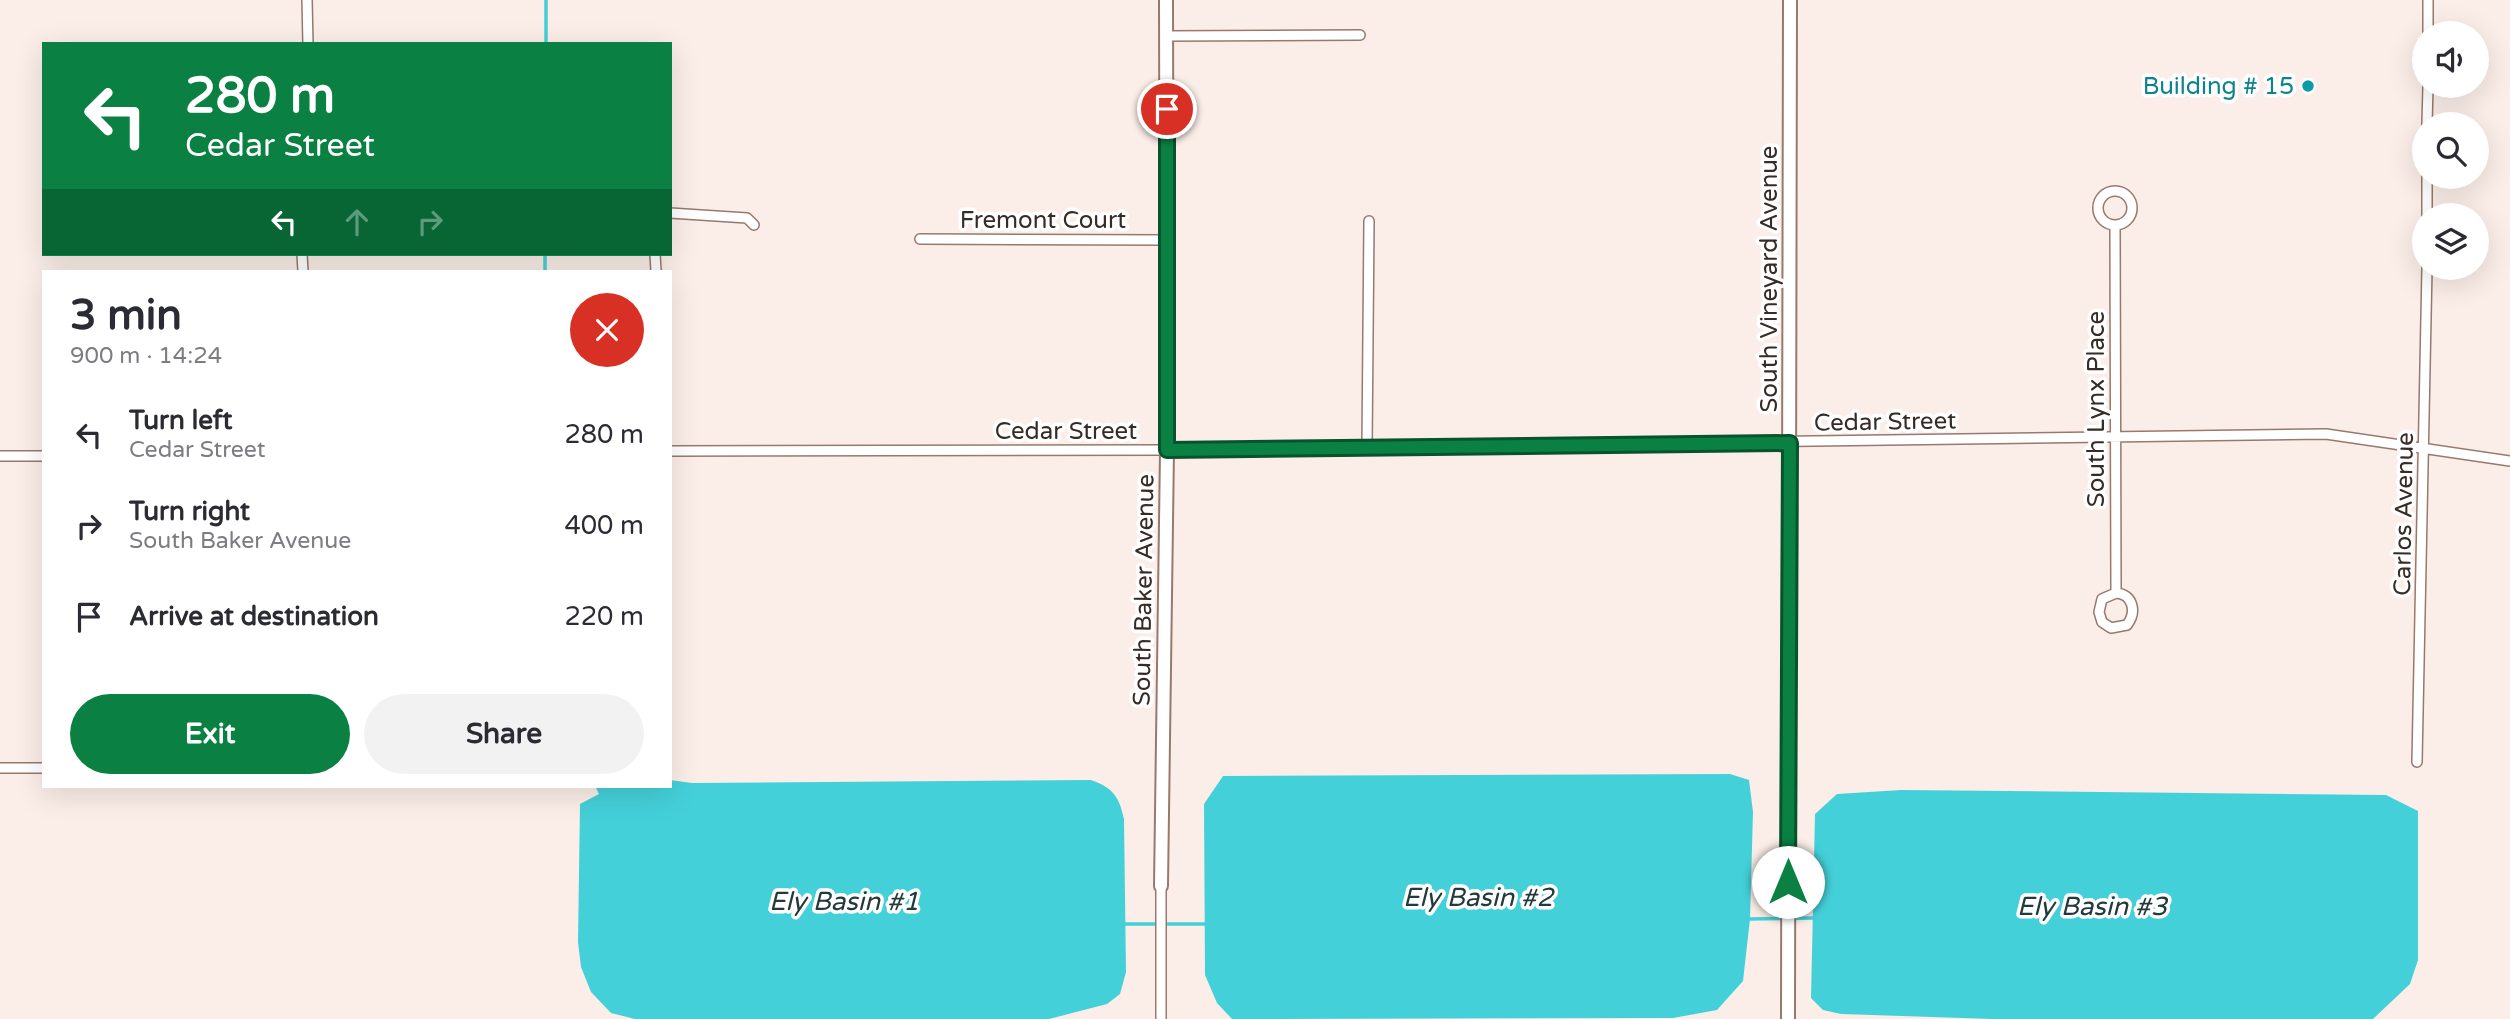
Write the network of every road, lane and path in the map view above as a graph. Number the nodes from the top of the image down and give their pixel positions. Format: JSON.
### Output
{"nodes":[{"id":1,"x":307,"y":0,"type":"edge"},
{"id":2,"x":1166,"y":0,"type":"edge"},
{"id":3,"x":1790,"y":0,"type":"edge"},
{"id":4,"x":2428,"y":0,"type":"edge"},
{"id":5,"x":2428,"y":21,"type":"edge"},
{"id":6,"x":1360,"y":35,"type":"dead end"},
{"id":7,"x":1167,"y":37,"type":"junction"},
{"id":8,"x":308,"y":42,"type":"edge"},
{"id":9,"x":672,"y":213,"type":"edge"},
{"id":10,"x":1369,"y":221,"type":"dead end"},
{"id":11,"x":754,"y":225,"type":"dead end"},
{"id":12,"x":2115,"y":226,"type":"dead end"},
{"id":13,"x":920,"y":239,"type":"dead end"},
{"id":14,"x":1167,"y":240,"type":"junction"},
{"id":15,"x":2427,"y":280,"type":"edge"},
{"id":16,"x":2116,"y":437,"type":"junction"},
{"id":17,"x":1790,"y":443,"type":"junction"},
{"id":18,"x":2425,"y":447,"type":"junction"},
{"id":19,"x":1367,"y":448,"type":"junction"},
{"id":20,"x":1167,"y":450,"type":"junction"},
{"id":21,"x":672,"y":451,"type":"edge"},
{"id":22,"x":0,"y":456,"type":"edge"},
{"id":23,"x":42,"y":456,"type":"edge"},
{"id":24,"x":2510,"y":461,"type":"edge"},
{"id":25,"x":2116,"y":593,"type":"junction"},
{"id":26,"x":2417,"y":762,"type":"dead end"},
{"id":27,"x":0,"y":768,"type":"edge"},
{"id":28,"x":42,"y":768,"type":"edge"},
{"id":29,"x":1161,"y":886,"type":"joint"},
{"id":30,"x":1161,"y":1019,"type":"edge"},
{"id":31,"x":1788,"y":1019,"type":"edge"}],
"edges":[{"from":1,"to":8,"type":"street"},
{"from":2,"to":7,"type":"main road","name":"South Baker Avenue"},
{"from":3,"to":17,"type":"main road","name":"South Vineyard Avenue"},
{"from":4,"to":5,"type":"street"},
{"from":6,"to":7,"type":"street"},
{"from":7,"to":14,"type":"main road","name":"South Baker Avenue"},
{"from":9,"to":11,"type":"street"},
{"from":10,"to":19,"type":"street"},
{"from":12,"to":16,"type":"street","name":"South Lynx Place"},
{"from":13,"to":14,"type":"street","name":"Fremont Court"},
{"from":14,"to":20,"type":"main road","name":"South Baker Avenue"},
{"from":15,"to":18,"type":"street","name":"Carlos Avenue"},
{"from":16,"to":17,"type":"street","name":"Cedar Street"},
{"from":16,"to":18,"type":"street","name":"Cedar Street"},
{"from":16,"to":25,"type":"street","name":"South Lynx Place"},
{"from":17,"to":19,"type":"street","name":"Cedar Street"},
{"from":17,"to":31,"type":"main road","name":"South Vineyard Avenue"},
{"from":18,"to":24,"type":"street","name":"Cedar Street"},
{"from":18,"to":26,"type":"street","name":"Carlos Avenue"},
{"from":19,"to":20,"type":"street","name":"Cedar Street"},
{"from":20,"to":21,"type":"street","name":"Cedar Street"},
{"from":20,"to":29,"type":"main road","name":"South Baker Avenue"},
{"from":22,"to":23,"type":"street"},
{"from":25,"to":25,"type":"street"},
{"from":27,"to":28,"type":"street"},
{"from":29,"to":30,"type":"street"}]}
